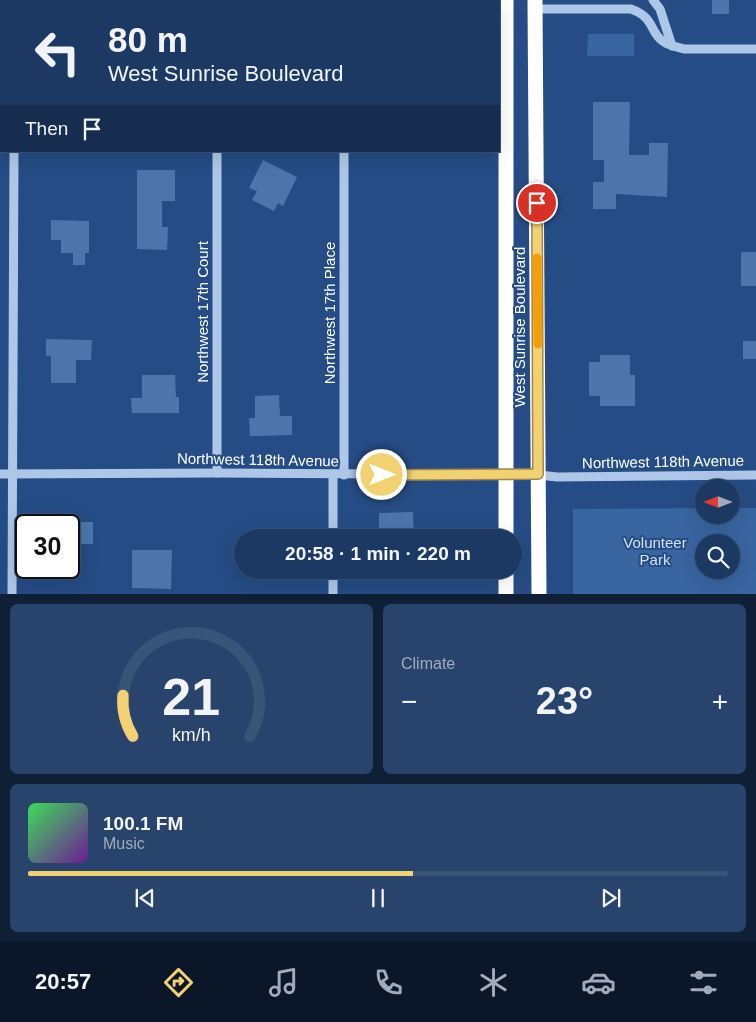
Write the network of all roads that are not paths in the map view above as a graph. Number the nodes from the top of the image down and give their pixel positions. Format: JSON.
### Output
{"nodes":[{"id":1,"x":506,"y":0,"type":"edge"},
{"id":2,"x":653,"y":0,"type":"edge"},
{"id":3,"x":602,"y":4,"type":"edge"},
{"id":4,"x":535,"y":5,"type":"edge"},
{"id":5,"x":672,"y":46,"type":"junction"},
{"id":6,"x":756,"y":49,"type":"edge"},
{"id":7,"x":14,"y":152,"type":"edge"},
{"id":8,"x":217,"y":152,"type":"edge"},
{"id":9,"x":344,"y":152,"type":"edge"},
{"id":10,"x":216,"y":472,"type":"junction"},
{"id":11,"x":0,"y":474,"type":"edge"},
{"id":12,"x":13,"y":474,"type":"junction"},
{"id":13,"x":506,"y":474,"type":"junction"},
{"id":14,"x":538,"y":474,"type":"junction"},
{"id":15,"x":333,"y":475,"type":"junction"},
{"id":16,"x":344,"y":475,"type":"junction"},
{"id":17,"x":756,"y":475,"type":"edge"},
{"id":18,"x":333,"y":529,"type":"edge"},
{"id":19,"x":506,"y":529,"type":"edge"},
{"id":20,"x":333,"y":579,"type":"edge"},
{"id":21,"x":506,"y":579,"type":"edge"},
{"id":22,"x":12,"y":594,"type":"edge"},
{"id":23,"x":333,"y":594,"type":"edge"},
{"id":24,"x":506,"y":594,"type":"edge"},
{"id":25,"x":538,"y":594,"type":"edge"}],
"edges":[{"from":1,"to":13,"type":"highway","name":"West Sunrise Boulevard"},
{"from":2,"to":5,"type":"street"},
{"from":3,"to":4,"type":"street"},
{"from":3,"to":5,"type":"street"},
{"from":4,"to":14,"type":"highway","name":"West Sunrise Boulevard"},
{"from":5,"to":6,"type":"street"},
{"from":7,"to":12,"type":"street"},
{"from":8,"to":10,"type":"street","name":"Northwest 17th Court"},
{"from":9,"to":16,"type":"street","name":"Northwest 17th Place"},
{"from":10,"to":12,"type":"street","name":"Northwest 118th Avenue"},
{"from":10,"to":15,"type":"street","name":"Northwest 118th Avenue"},
{"from":11,"to":12,"type":"street","name":"Northwest 118th Avenue"},
{"from":12,"to":22,"type":"street"},
{"from":13,"to":14,"type":"street","name":"Northwest 118th Avenue"},
{"from":13,"to":16,"type":"street","name":"Northwest 118th Avenue"},
{"from":13,"to":19,"type":"highway","name":"West Sunrise Boulevard"},
{"from":14,"to":17,"type":"street","name":"Northwest 118th Avenue"},
{"from":14,"to":25,"type":"highway","name":"West Sunrise Boulevard"},
{"from":15,"to":16,"type":"street","name":"Northwest 118th Avenue"},
{"from":15,"to":18,"type":"street"},
{"from":20,"to":23,"type":"street"},
{"from":21,"to":24,"type":"highway"}]}
